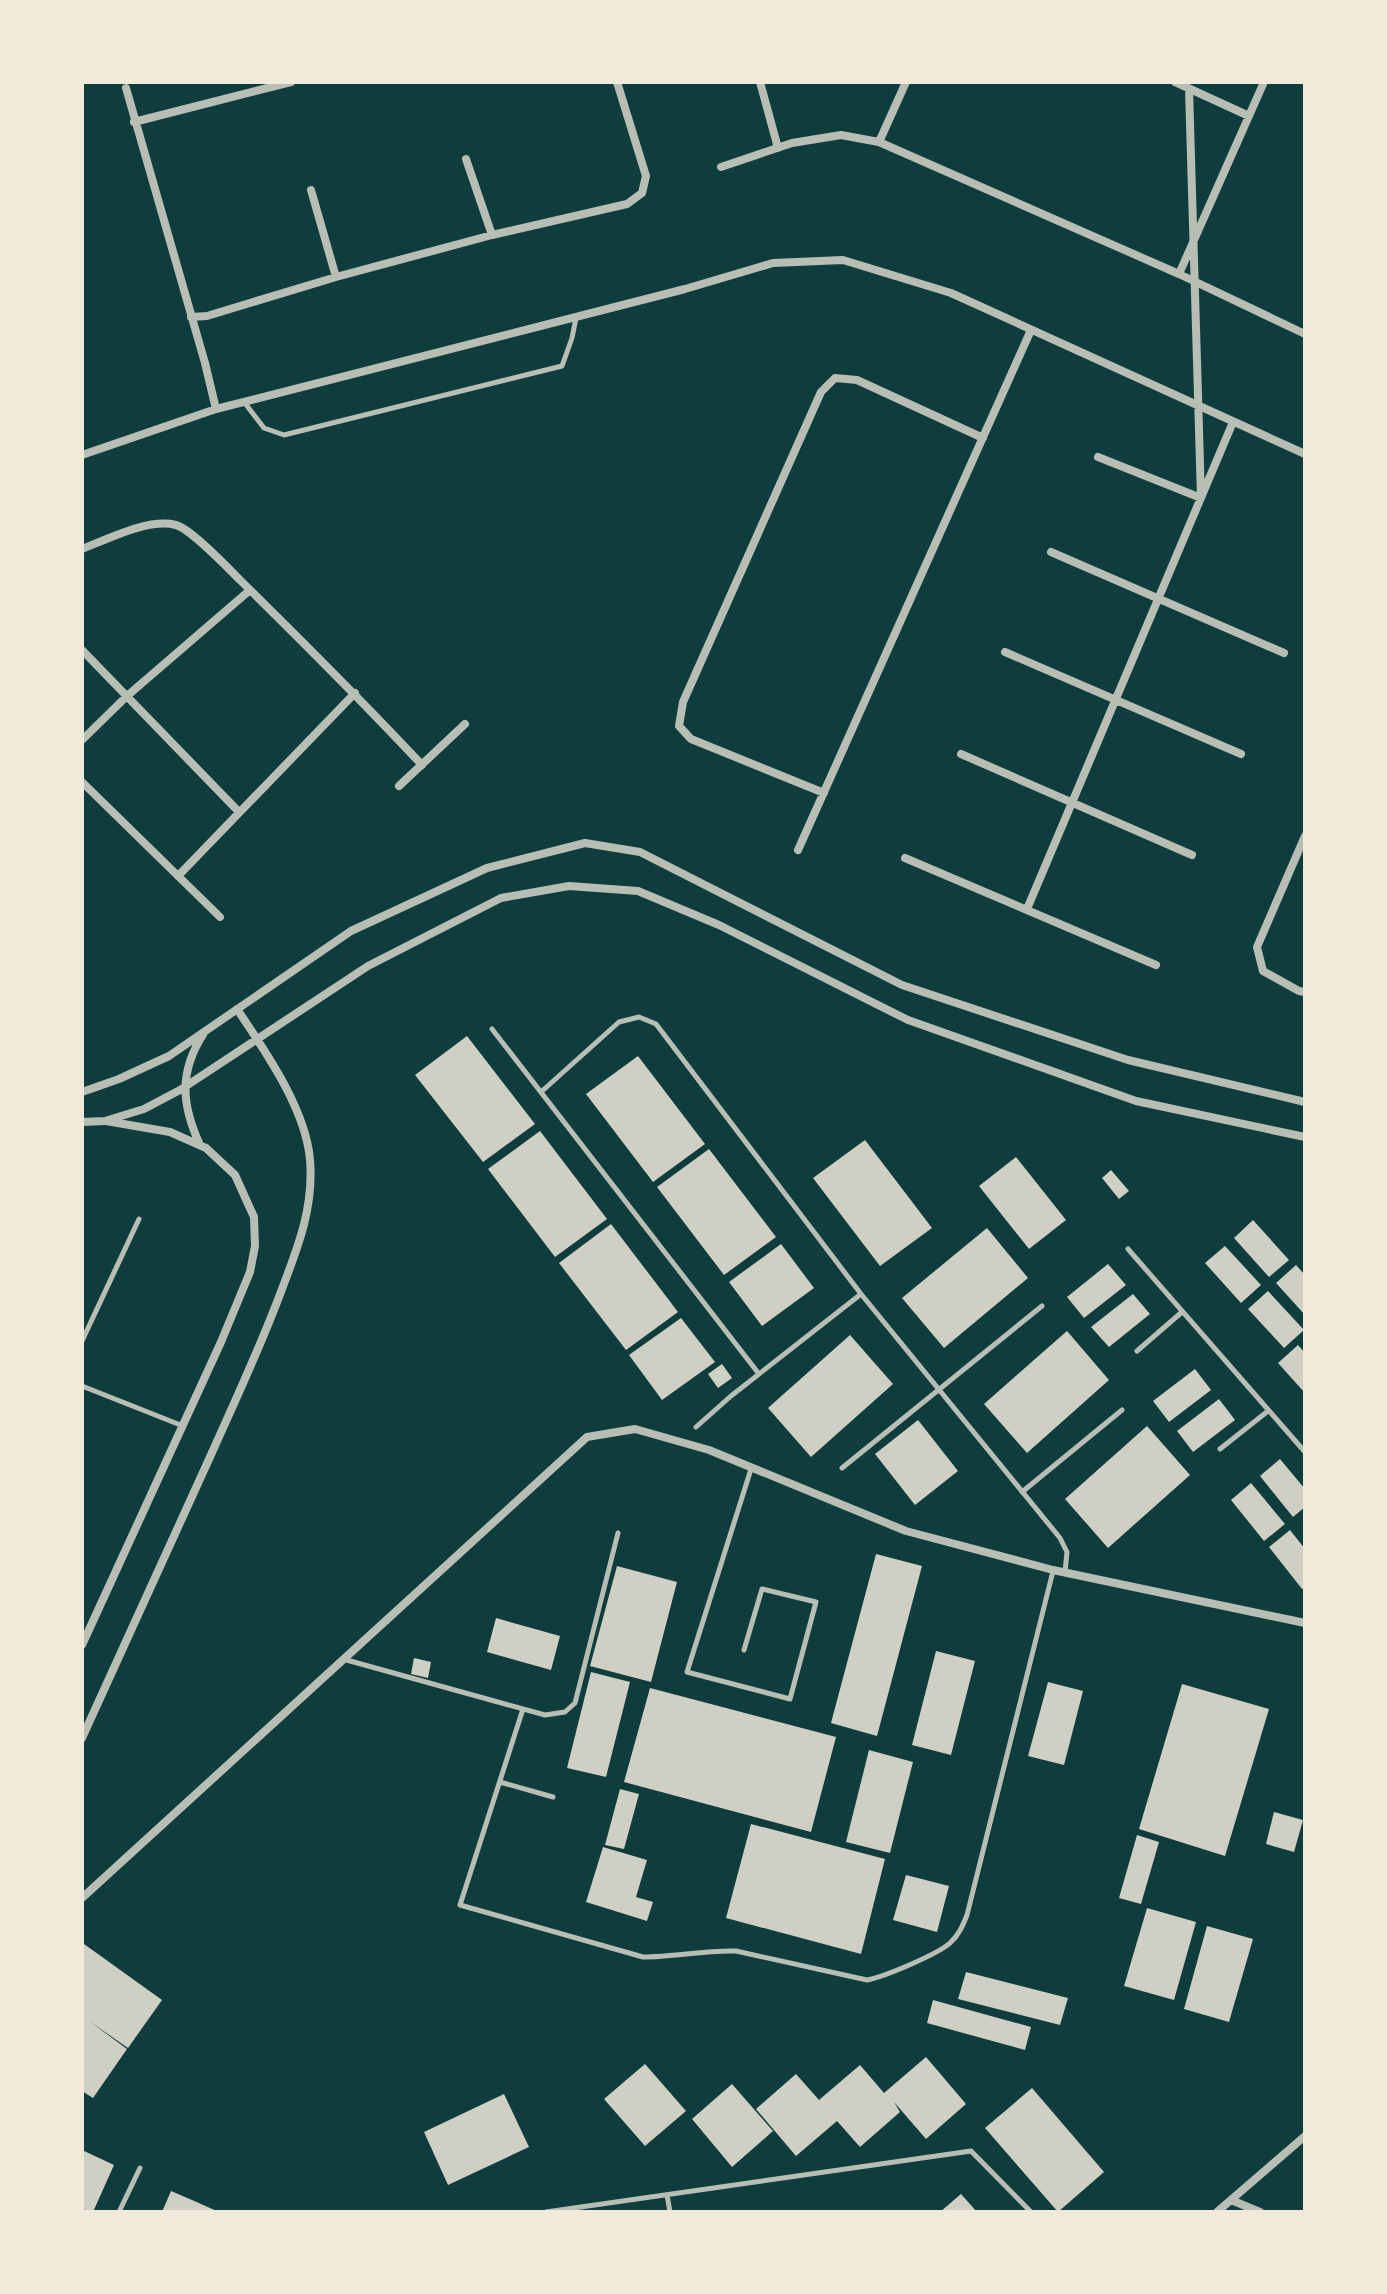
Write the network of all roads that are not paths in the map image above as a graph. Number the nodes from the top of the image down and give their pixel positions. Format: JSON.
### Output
{"nodes":[{"id":1,"x":291,"y":82,"type":"edge"},
{"id":2,"x":617,"y":82,"type":"edge"},
{"id":3,"x":760,"y":82,"type":"edge"},
{"id":4,"x":906,"y":82,"type":"edge"},
{"id":5,"x":1175,"y":82,"type":"edge"},
{"id":6,"x":1264,"y":82,"type":"edge"},
{"id":7,"x":126,"y":88,"type":"dead end"},
{"id":8,"x":1189,"y":89,"type":"junction"},
{"id":9,"x":1249,"y":116,"type":"junction"},
{"id":10,"x":134,"y":122,"type":"junction"},
{"id":11,"x":879,"y":142,"type":"junction"},
{"id":12,"x":778,"y":148,"type":"junction"},
{"id":13,"x":466,"y":159,"type":"dead end"},
{"id":14,"x":721,"y":167,"type":"dead end"},
{"id":15,"x":311,"y":190,"type":"dead end"},
{"id":16,"x":492,"y":235,"type":"junction"},
{"id":17,"x":1194,"y":241,"type":"junction"},
{"id":18,"x":1179,"y":274,"type":"junction"},
{"id":19,"x":336,"y":277,"type":"junction"},
{"id":20,"x":1195,"y":281,"type":"junction"},
{"id":21,"x":191,"y":317,"type":"junction"},
{"id":22,"x":576,"y":317,"type":"junction"},
{"id":23,"x":1031,"y":330,"type":"junction"},
{"id":24,"x":1304,"y":330,"type":"edge"},
{"id":25,"x":243,"y":401,"type":"junction"},
{"id":26,"x":1198,"y":406,"type":"junction"},
{"id":27,"x":216,"y":409,"type":"junction"},
{"id":28,"x":1233,"y":422,"type":"junction"},
{"id":29,"x":983,"y":438,"type":"junction"},
{"id":30,"x":1305,"y":454,"type":"edge"},
{"id":31,"x":82,"y":455,"type":"edge"},
{"id":32,"x":1098,"y":457,"type":"dead end"},
{"id":33,"x":1201,"y":498,"type":"junction"},
{"id":34,"x":82,"y":549,"type":"edge"},
{"id":35,"x":1051,"y":552,"type":"dead end"},
{"id":36,"x":250,"y":590,"type":"junction"},
{"id":37,"x":1158,"y":598,"type":"junction"},
{"id":38,"x":82,"y":650,"type":"edge"},
{"id":39,"x":1005,"y":652,"type":"dead end"},
{"id":40,"x":1284,"y":653,"type":"dead end"},
{"id":41,"x":355,"y":693,"type":"junction"},
{"id":42,"x":127,"y":696,"type":"junction"},
{"id":43,"x":1115,"y":701,"type":"junction"},
{"id":44,"x":465,"y":724,"type":"dead end"},
{"id":45,"x":82,"y":740,"type":"edge"},
{"id":46,"x":961,"y":754,"type":"dead end"},
{"id":47,"x":1241,"y":754,"type":"dead end"},
{"id":48,"x":422,"y":765,"type":"junction"},
{"id":49,"x":82,"y":782,"type":"edge"},
{"id":50,"x":399,"y":786,"type":"dead end"},
{"id":51,"x":824,"y":793,"type":"junction"},
{"id":52,"x":1072,"y":802,"type":"junction"},
{"id":53,"x":239,"y":812,"type":"junction"},
{"id":54,"x":1304,"y":840,"type":"edge"},
{"id":55,"x":798,"y":850,"type":"dead end"},
{"id":56,"x":1192,"y":855,"type":"dead end"},
{"id":57,"x":905,"y":858,"type":"dead end"},
{"id":58,"x":178,"y":876,"type":"junction"},
{"id":59,"x":1027,"y":909,"type":"junction"},
{"id":60,"x":220,"y":917,"type":"dead end"},
{"id":61,"x":1156,"y":965,"type":"dead end"},
{"id":62,"x":1305,"y":992,"type":"edge"},
{"id":63,"x":237,"y":1009,"type":"junction"},
{"id":64,"x":208,"y":1029,"type":"junction"},
{"id":65,"x":492,"y":1029,"type":"dead end"},
{"id":66,"x":258,"y":1040,"type":"junction"},
{"id":67,"x":185,"y":1086,"type":"junction"},
{"id":68,"x":82,"y":1092,"type":"edge"},
{"id":69,"x":541,"y":1092,"type":"junction"},
{"id":70,"x":1305,"y":1102,"type":"edge"},
{"id":71,"x":105,"y":1121,"type":"junction"},
{"id":72,"x":82,"y":1122,"type":"edge"},
{"id":73,"x":1305,"y":1137,"type":"edge"},
{"id":74,"x":200,"y":1145,"type":"junction"},
{"id":75,"x":139,"y":1219,"type":"dead end"},
{"id":76,"x":1128,"y":1249,"type":"dead end"},
{"id":77,"x":861,"y":1294,"type":"junction"},
{"id":78,"x":1042,"y":1306,"type":"dead end"},
{"id":79,"x":1182,"y":1312,"type":"junction"},
{"id":80,"x":82,"y":1341,"type":"edge"},
{"id":81,"x":1137,"y":1351,"type":"dead end"},
{"id":82,"x":759,"y":1374,"type":"junction"},
{"id":83,"x":82,"y":1386,"type":"edge"},
{"id":84,"x":939,"y":1390,"type":"junction"},
{"id":85,"x":1122,"y":1410,"type":"dead end"},
{"id":86,"x":1268,"y":1411,"type":"junction"},
{"id":87,"x":183,"y":1426,"type":"junction"},
{"id":88,"x":696,"y":1427,"type":"dead end"},
{"id":89,"x":1220,"y":1449,"type":"dead end"},
{"id":90,"x":1305,"y":1452,"type":"edge"},
{"id":91,"x":842,"y":1468,"type":"dead end"},
{"id":92,"x":751,"y":1469,"type":"junction"},
{"id":93,"x":1022,"y":1492,"type":"junction"},
{"id":94,"x":618,"y":1533,"type":"dead end"},
{"id":95,"x":1053,"y":1570,"type":"junction"},
{"id":96,"x":1065,"y":1573,"type":"junction"},
{"id":97,"x":1305,"y":1623,"type":"edge"},
{"id":98,"x":82,"y":1645,"type":"edge"},
{"id":99,"x":744,"y":1650,"type":"dead end"},
{"id":100,"x":342,"y":1659,"type":"junction"},
{"id":101,"x":523,"y":1709,"type":"junction"},
{"id":102,"x":82,"y":1738,"type":"edge"},
{"id":103,"x":500,"y":1782,"type":"junction"},
{"id":104,"x":553,"y":1797,"type":"dead end"},
{"id":105,"x":82,"y":1898,"type":"edge"},
{"id":106,"x":1305,"y":2136,"type":"edge"},
{"id":107,"x":140,"y":2168,"type":"dead end"},
{"id":108,"x":667,"y":2195,"type":"junction"},
{"id":109,"x":1231,"y":2200,"type":"junction"},
{"id":110,"x":119,"y":2212,"type":"edge"},
{"id":111,"x":546,"y":2212,"type":"edge"},
{"id":112,"x":670,"y":2212,"type":"edge"},
{"id":113,"x":1031,"y":2212,"type":"edge"},
{"id":114,"x":1217,"y":2212,"type":"edge"},
{"id":115,"x":1260,"y":2212,"type":"edge"}],
"edges":[{"from":1,"to":10,"type":"street"},
{"from":2,"to":16,"type":"street"},
{"from":3,"to":12,"type":"street"},
{"from":4,"to":11,"type":"street"},
{"from":5,"to":8,"type":"street"},
{"from":6,"to":9,"type":"street"},
{"from":7,"to":10,"type":"street"},
{"from":8,"to":9,"type":"street"},
{"from":8,"to":17,"type":"street"},
{"from":9,"to":17,"type":"street"},
{"from":10,"to":21,"type":"street"},
{"from":11,"to":12,"type":"street"},
{"from":11,"to":18,"type":"street"},
{"from":12,"to":14,"type":"street"},
{"from":13,"to":16,"type":"street"},
{"from":15,"to":19,"type":"street"},
{"from":16,"to":19,"type":"street"},
{"from":17,"to":18,"type":"street"},
{"from":17,"to":20,"type":"street"},
{"from":18,"to":20,"type":"street"},
{"from":19,"to":21,"type":"street"},
{"from":20,"to":24,"type":"street"},
{"from":20,"to":26,"type":"street"},
{"from":21,"to":27,"type":"street"},
{"from":22,"to":23,"type":"street"},
{"from":22,"to":25,"type":"street"},
{"from":22,"to":25,"type":"lane"},
{"from":23,"to":26,"type":"street"},
{"from":23,"to":29,"type":"street"},
{"from":25,"to":27,"type":"street"},
{"from":26,"to":28,"type":"street"},
{"from":26,"to":33,"type":"street"},
{"from":27,"to":31,"type":"street"},
{"from":28,"to":30,"type":"street"},
{"from":28,"to":33,"type":"street"},
{"from":29,"to":51,"type":"street"},
{"from":29,"to":51,"type":"street"},
{"from":32,"to":33,"type":"street"},
{"from":33,"to":37,"type":"street"},
{"from":34,"to":36,"type":"street"},
{"from":35,"to":37,"type":"street"},
{"from":36,"to":41,"type":"street"},
{"from":36,"to":42,"type":"street"},
{"from":37,"to":40,"type":"street"},
{"from":37,"to":43,"type":"street"},
{"from":38,"to":42,"type":"street"},
{"from":39,"to":43,"type":"street"},
{"from":41,"to":48,"type":"street"},
{"from":41,"to":53,"type":"street"},
{"from":42,"to":45,"type":"street"},
{"from":42,"to":53,"type":"street"},
{"from":43,"to":47,"type":"street"},
{"from":43,"to":52,"type":"street"},
{"from":44,"to":48,"type":"street"},
{"from":46,"to":52,"type":"street"},
{"from":48,"to":50,"type":"street"},
{"from":49,"to":58,"type":"street"},
{"from":51,"to":55,"type":"street"},
{"from":52,"to":56,"type":"street"},
{"from":52,"to":59,"type":"street"},
{"from":53,"to":58,"type":"street"},
{"from":54,"to":62,"type":"street"},
{"from":57,"to":59,"type":"street"},
{"from":58,"to":60,"type":"street"},
{"from":59,"to":61,"type":"street"},
{"from":63,"to":64,"type":"street"},
{"from":63,"to":66,"type":"street"},
{"from":63,"to":70,"type":"street"},
{"from":64,"to":67,"type":"street"},
{"from":64,"to":68,"type":"street"},
{"from":65,"to":69,"type":"lane"},
{"from":66,"to":67,"type":"street"},
{"from":66,"to":73,"type":"street"},
{"from":66,"to":102,"type":"street"},
{"from":67,"to":71,"type":"street"},
{"from":67,"to":74,"type":"street"},
{"from":69,"to":77,"type":"lane"},
{"from":69,"to":82,"type":"lane"},
{"from":71,"to":72,"type":"street"},
{"from":71,"to":74,"type":"street"},
{"from":74,"to":87,"type":"street"},
{"from":75,"to":80,"type":"lane"},
{"from":76,"to":79,"type":"lane"},
{"from":77,"to":82,"type":"lane"},
{"from":77,"to":84,"type":"lane"},
{"from":78,"to":84,"type":"lane"},
{"from":79,"to":81,"type":"lane"},
{"from":79,"to":86,"type":"lane"},
{"from":82,"to":88,"type":"lane"},
{"from":83,"to":87,"type":"lane"},
{"from":84,"to":91,"type":"lane"},
{"from":84,"to":93,"type":"lane"},
{"from":85,"to":93,"type":"lane"},
{"from":86,"to":89,"type":"lane"},
{"from":86,"to":90,"type":"lane"},
{"from":87,"to":98,"type":"street"},
{"from":92,"to":95,"type":"street"},
{"from":92,"to":99,"type":"lane"},
{"from":92,"to":100,"type":"street"},
{"from":93,"to":96,"type":"lane"},
{"from":94,"to":101,"type":"lane"},
{"from":95,"to":96,"type":"street"},
{"from":95,"to":103,"type":"lane"},
{"from":96,"to":97,"type":"street"},
{"from":100,"to":101,"type":"lane"},
{"from":100,"to":105,"type":"street"},
{"from":101,"to":103,"type":"lane"},
{"from":103,"to":104,"type":"lane"},
{"from":106,"to":109,"type":"street"},
{"from":107,"to":110,"type":"lane"},
{"from":108,"to":111,"type":"lane"},
{"from":108,"to":112,"type":"lane"},
{"from":108,"to":113,"type":"lane"},
{"from":109,"to":114,"type":"street"},
{"from":109,"to":115,"type":"street"}]}
